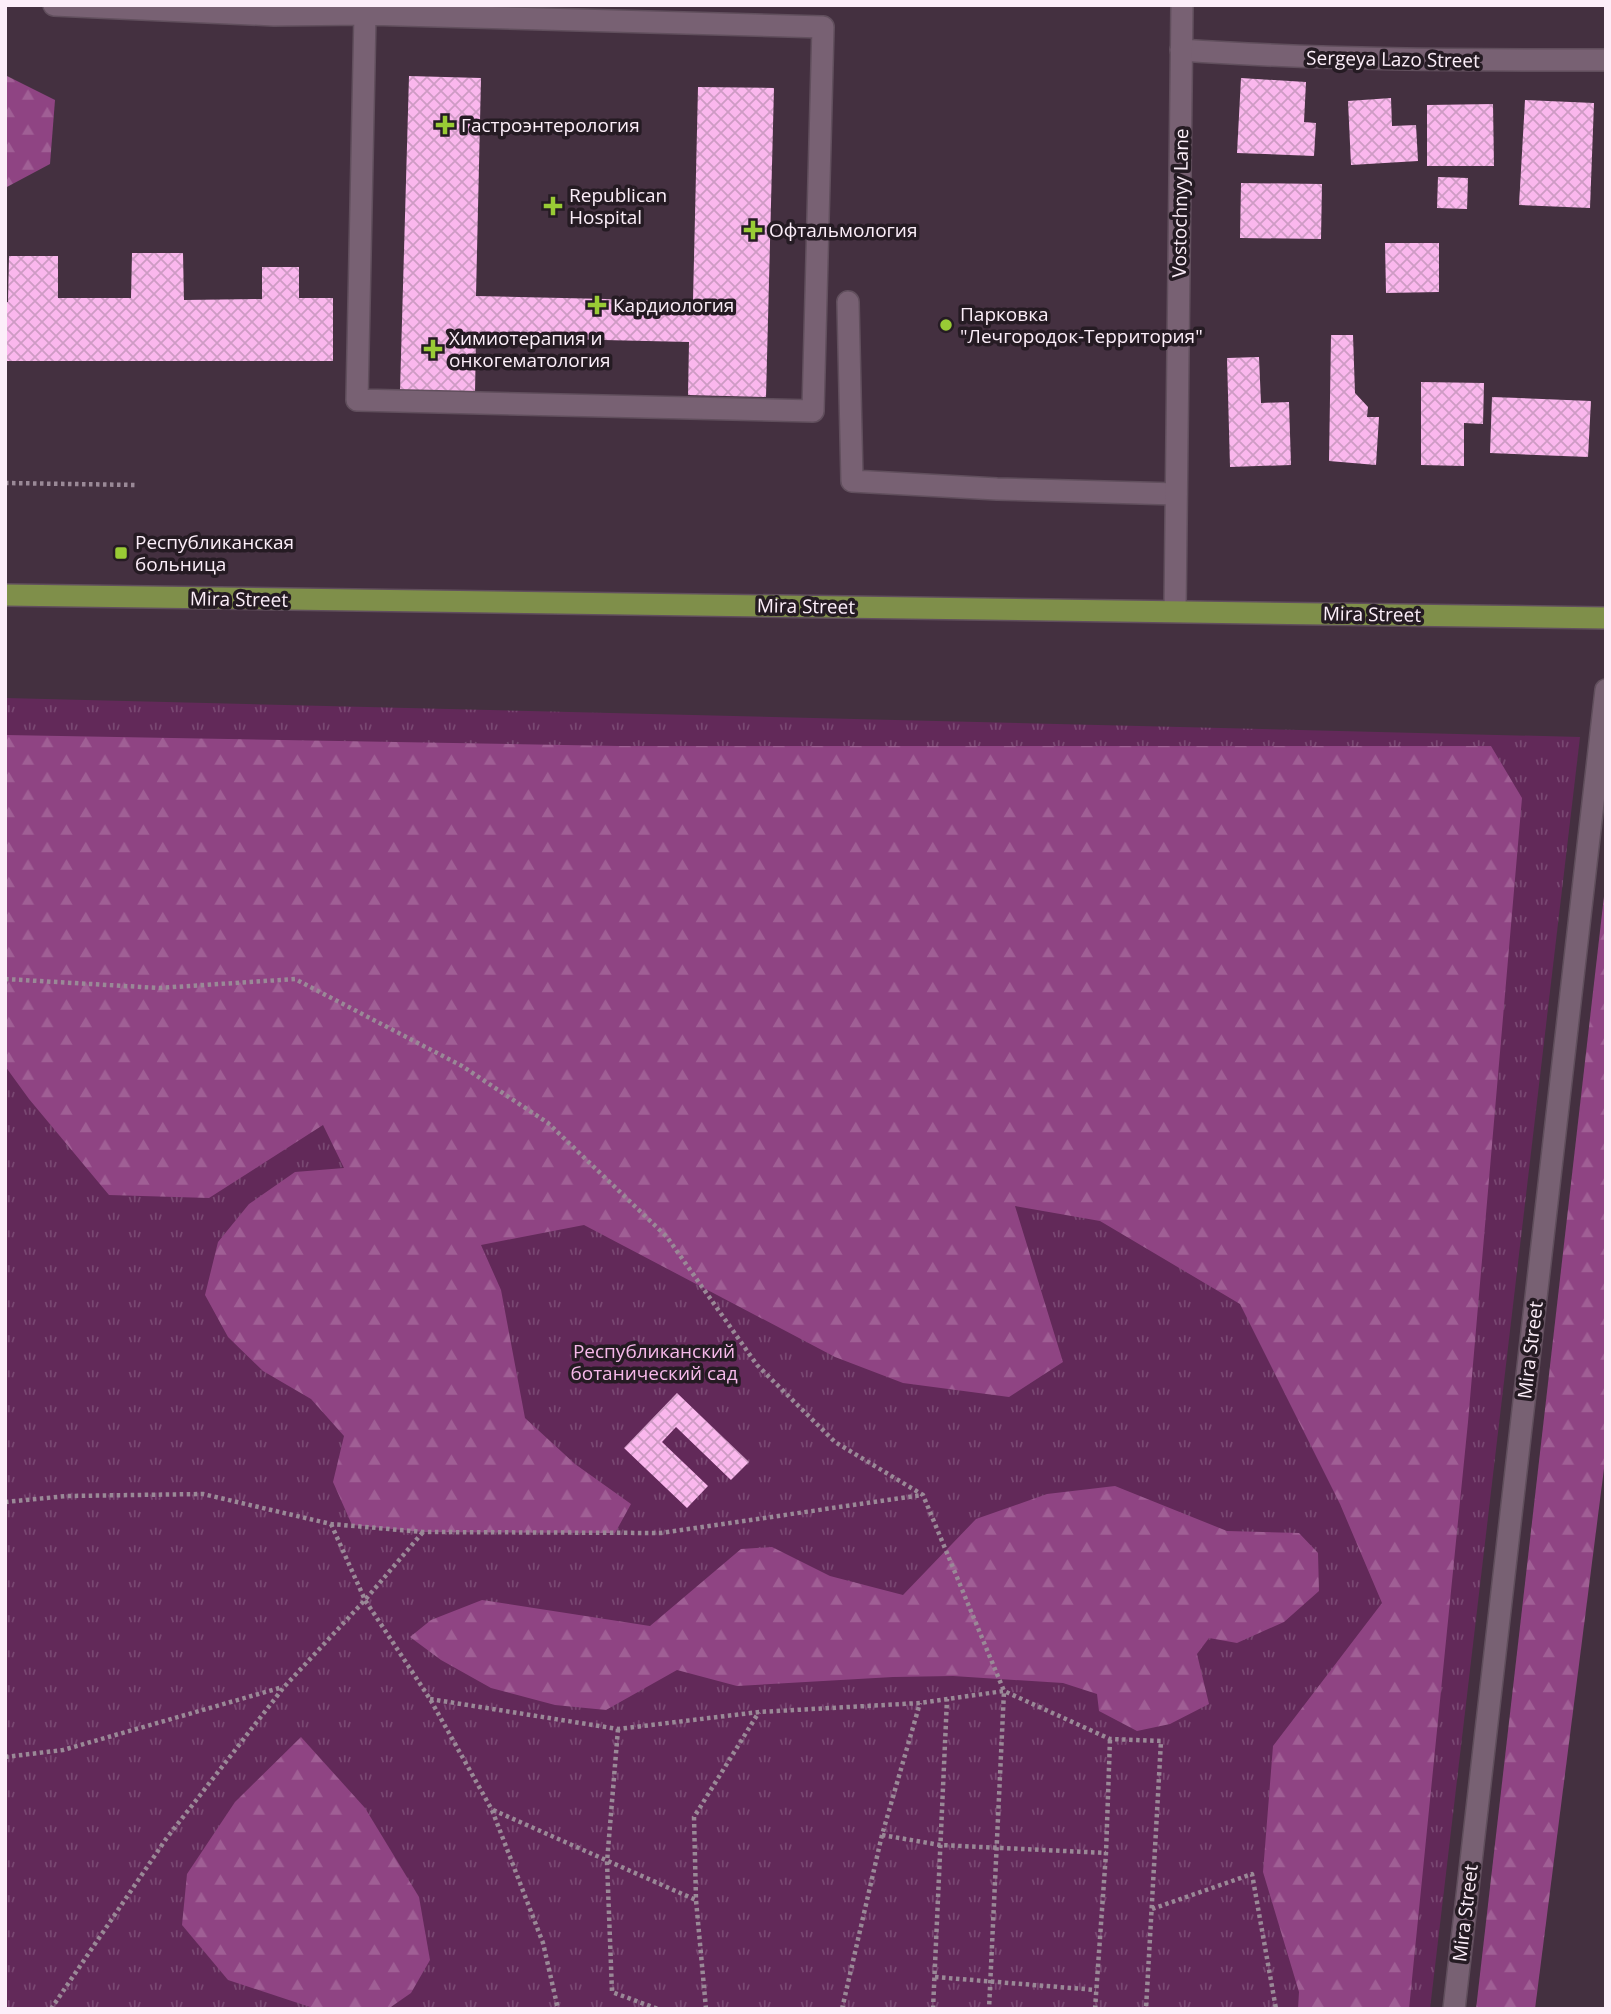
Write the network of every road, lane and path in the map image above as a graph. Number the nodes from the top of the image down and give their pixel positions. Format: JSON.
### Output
{"nodes":[{"id":1,"x":54,"y":5,"type":"edge"},
{"id":2,"x":1182,"y":5,"type":"edge"},
{"id":3,"x":365,"y":10,"type":"edge"},
{"id":4,"x":781,"y":15,"type":"edge"},
{"id":5,"x":1181,"y":50,"type":"junction"},
{"id":6,"x":1606,"y":60,"type":"edge"},
{"id":7,"x":848,"y":302,"type":"dead end"},
{"id":8,"x":5,"y":483,"type":"edge"},
{"id":9,"x":138,"y":485,"type":"dead end"},
{"id":10,"x":1176,"y":494,"type":"junction"},
{"id":11,"x":5,"y":595,"type":"edge"},
{"id":12,"x":1175,"y":611,"type":"junction"},
{"id":13,"x":1606,"y":618,"type":"edge"},
{"id":14,"x":1606,"y":691,"type":"edge"},
{"id":15,"x":5,"y":979,"type":"edge"},
{"id":16,"x":923,"y":1495,"type":"junction"},
{"id":17,"x":5,"y":1502,"type":"edge"},
{"id":18,"x":331,"y":1524,"type":"junction"},
{"id":19,"x":423,"y":1532,"type":"junction"},
{"id":20,"x":365,"y":1600,"type":"junction"},
{"id":21,"x":284,"y":1687,"type":"junction"},
{"id":22,"x":1004,"y":1691,"type":"junction"},
{"id":23,"x":430,"y":1699,"type":"junction"},
{"id":24,"x":947,"y":1699,"type":"junction"},
{"id":25,"x":920,"y":1703,"type":"junction"},
{"id":26,"x":759,"y":1712,"type":"junction"},
{"id":27,"x":618,"y":1729,"type":"junction"},
{"id":28,"x":1110,"y":1740,"type":"junction"},
{"id":29,"x":5,"y":1757,"type":"edge"},
{"id":30,"x":492,"y":1810,"type":"junction"},
{"id":31,"x":881,"y":1835,"type":"junction"},
{"id":32,"x":940,"y":1844,"type":"junction"},
{"id":33,"x":997,"y":1848,"type":"junction"},
{"id":34,"x":1106,"y":1853,"type":"junction"},
{"id":35,"x":607,"y":1862,"type":"junction"},
{"id":36,"x":696,"y":1900,"type":"junction"},
{"id":37,"x":1152,"y":1909,"type":"junction"},
{"id":38,"x":935,"y":1977,"type":"junction"},
{"id":39,"x":990,"y":1982,"type":"junction"},
{"id":40,"x":1097,"y":1990,"type":"junction"},
{"id":41,"x":51,"y":2009,"type":"edge"},
{"id":42,"x":558,"y":2009,"type":"edge"},
{"id":43,"x":658,"y":2009,"type":"edge"},
{"id":44,"x":706,"y":2009,"type":"edge"},
{"id":45,"x":842,"y":2009,"type":"edge"},
{"id":46,"x":933,"y":2009,"type":"edge"},
{"id":47,"x":989,"y":2009,"type":"edge"},
{"id":48,"x":1095,"y":2009,"type":"edge"},
{"id":49,"x":1146,"y":2009,"type":"edge"},
{"id":50,"x":1276,"y":2009,"type":"edge"},
{"id":51,"x":1454,"y":2009,"type":"edge"}],
"edges":[{"from":1,"to":3,"type":"street"},
{"from":2,"to":5,"type":"street","name":"Vostochnyy Lane"},
{"from":3,"to":4,"type":"street"},
{"from":3,"to":4,"type":"street"},
{"from":5,"to":6,"type":"street","name":"Sergeya Lazo Street"},
{"from":5,"to":10,"type":"street","name":"Vostochnyy Lane"},
{"from":7,"to":10,"type":"street"},
{"from":8,"to":9,"type":"path"},
{"from":10,"to":12,"type":"street","name":"Vostochnyy Lane"},
{"from":11,"to":12,"type":"main road","name":"Mira Street"},
{"from":12,"to":13,"type":"main road","name":"Mira Street"},
{"from":14,"to":51,"type":"street","name":"Mira Street"},
{"from":15,"to":16,"type":"path"},
{"from":16,"to":19,"type":"path"},
{"from":16,"to":22,"type":"path"},
{"from":17,"to":18,"type":"path"},
{"from":18,"to":19,"type":"path"},
{"from":18,"to":20,"type":"path"},
{"from":19,"to":20,"type":"path"},
{"from":20,"to":21,"type":"path"},
{"from":20,"to":23,"type":"path"},
{"from":21,"to":29,"type":"path"},
{"from":21,"to":41,"type":"path"},
{"from":22,"to":24,"type":"path"},
{"from":22,"to":28,"type":"path"},
{"from":22,"to":33,"type":"path"},
{"from":23,"to":27,"type":"path"},
{"from":23,"to":30,"type":"path"},
{"from":24,"to":25,"type":"path"},
{"from":24,"to":32,"type":"path"},
{"from":25,"to":26,"type":"path"},
{"from":25,"to":31,"type":"path"},
{"from":26,"to":27,"type":"path"},
{"from":26,"to":36,"type":"path"},
{"from":27,"to":35,"type":"path"},
{"from":28,"to":34,"type":"path"},
{"from":28,"to":37,"type":"path"},
{"from":30,"to":35,"type":"path"},
{"from":30,"to":42,"type":"path"},
{"from":31,"to":32,"type":"path"},
{"from":31,"to":45,"type":"path"},
{"from":32,"to":33,"type":"path"},
{"from":32,"to":38,"type":"path"},
{"from":33,"to":34,"type":"path"},
{"from":33,"to":39,"type":"path"},
{"from":34,"to":40,"type":"path"},
{"from":35,"to":36,"type":"path"},
{"from":35,"to":43,"type":"path"},
{"from":36,"to":44,"type":"path"},
{"from":37,"to":49,"type":"path"},
{"from":37,"to":50,"type":"path"},
{"from":38,"to":39,"type":"path"},
{"from":38,"to":46,"type":"path"},
{"from":39,"to":40,"type":"path"},
{"from":39,"to":47,"type":"path"},
{"from":40,"to":48,"type":"path"}]}
